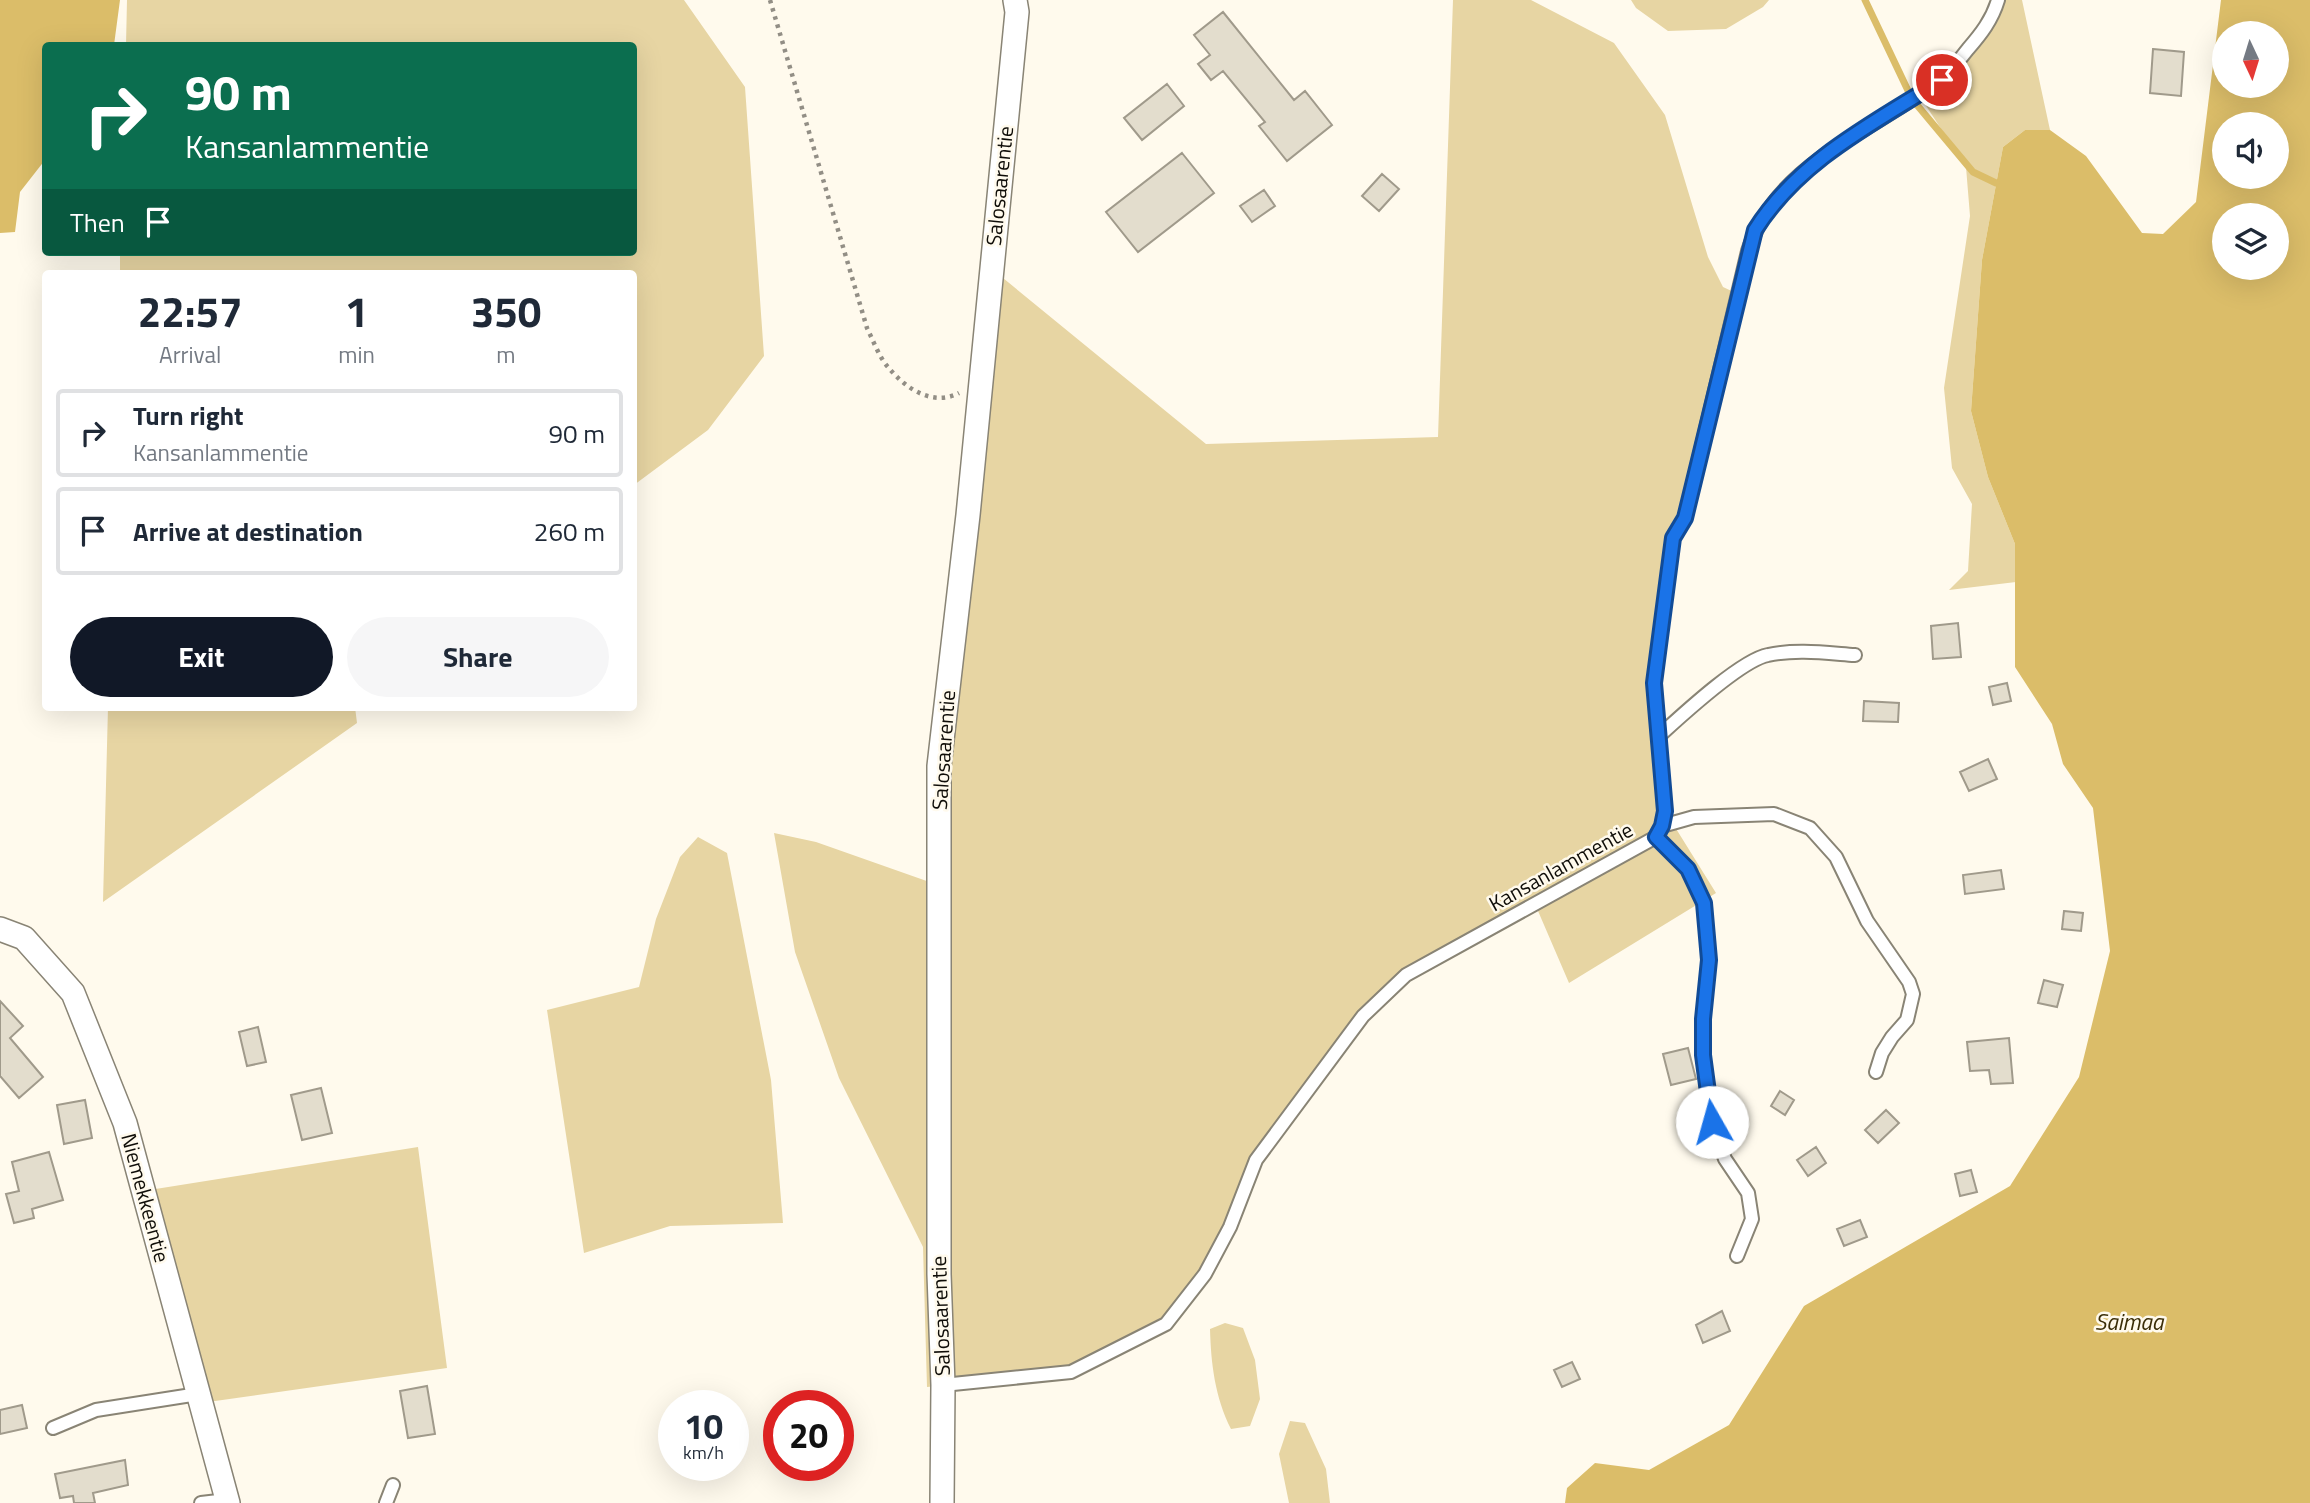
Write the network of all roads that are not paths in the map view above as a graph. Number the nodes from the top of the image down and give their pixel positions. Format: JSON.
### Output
{"nodes":[{"id":1,"x":1015,"y":0,"type":"edge"},
{"id":2,"x":1998,"y":0,"type":"edge"},
{"id":3,"x":1855,"y":655,"type":"dead end"},
{"id":4,"x":1659,"y":736,"type":"junction"},
{"id":5,"x":1659,"y":831,"type":"junction"},
{"id":6,"x":0,"y":929,"type":"edge"},
{"id":7,"x":1875,"y":1072,"type":"dead end"},
{"id":8,"x":1737,"y":1256,"type":"dead end"},
{"id":9,"x":943,"y":1385,"type":"junction"},
{"id":10,"x":198,"y":1394,"type":"junction"},
{"id":11,"x":53,"y":1428,"type":"dead end"},
{"id":12,"x":393,"y":1485,"type":"dead end"},
{"id":13,"x":228,"y":1501,"type":"edge"},
{"id":14,"x":201,"y":1503,"type":"edge"},
{"id":15,"x":386,"y":1503,"type":"edge"},
{"id":16,"x":942,"y":1503,"type":"edge"}],
"edges":[{"from":1,"to":9,"type":"street","name":"Salosaarentie"},
{"from":2,"to":4,"type":"lane","name":"Kansanlammentie"},
{"from":3,"to":4,"type":"lane"},
{"from":4,"to":5,"type":"lane","name":"Kansanlammentie"},
{"from":5,"to":7,"type":"lane"},
{"from":5,"to":8,"type":"lane"},
{"from":5,"to":9,"type":"lane","name":"Kansanlammentie"},
{"from":6,"to":10,"type":"street","name":"Niemekkeentie"},
{"from":9,"to":16,"type":"street","name":"Salosaarentie"},
{"from":10,"to":11,"type":"lane"},
{"from":10,"to":13,"type":"street","name":"Niemekkeentie"},
{"from":12,"to":15,"type":"lane"},
{"from":13,"to":14,"type":"lane"}]}
